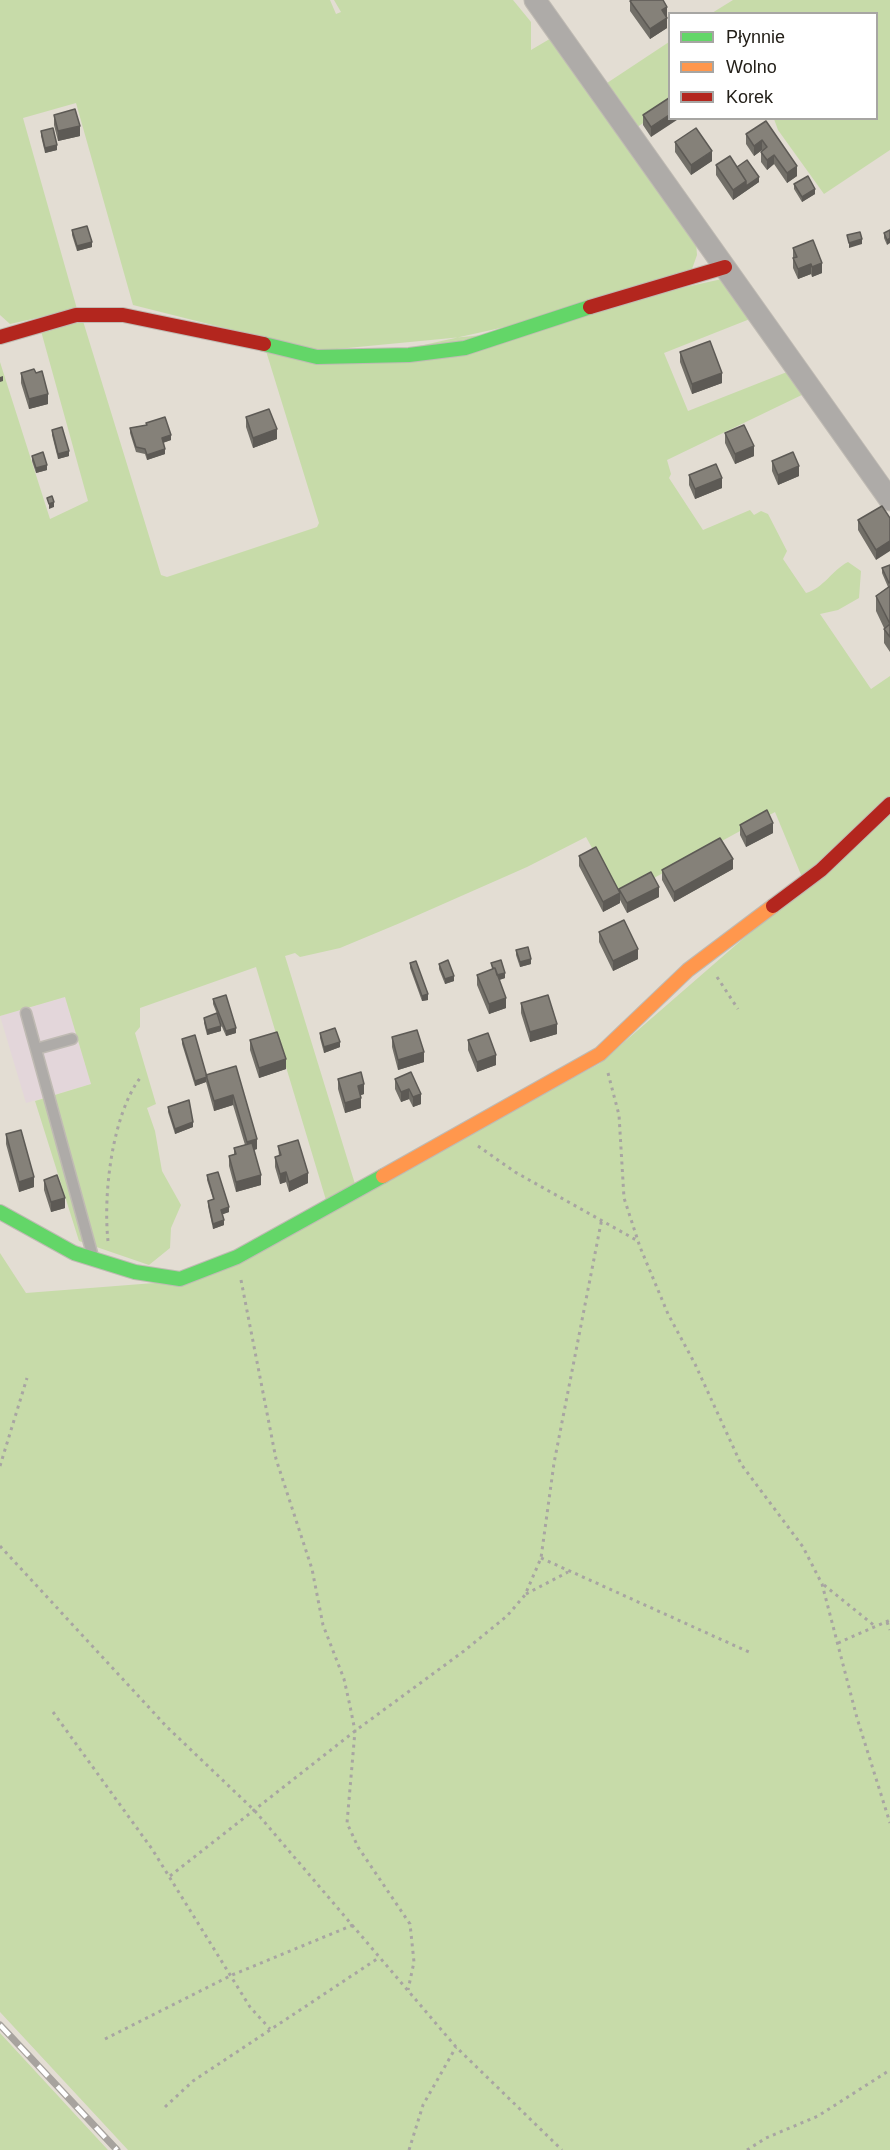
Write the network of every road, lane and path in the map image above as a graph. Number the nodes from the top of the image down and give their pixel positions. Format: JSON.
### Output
{"nodes":[{"id":1,"x":535,"y":0,"type":"edge"},
{"id":2,"x":725,"y":267,"type":"junction"},
{"id":3,"x":1,"y":334,"type":"edge"},
{"id":4,"x":890,"y":500,"type":"edge"},
{"id":5,"x":890,"y":804,"type":"edge"},
{"id":6,"x":704,"y":958,"type":"junction"},
{"id":7,"x":738,"y":1009,"type":"dead end"},
{"id":8,"x":26,"y":1013,"type":"dead end"},
{"id":9,"x":72,"y":1039,"type":"dead end"},
{"id":10,"x":36,"y":1049,"type":"junction"},
{"id":11,"x":600,"y":1054,"type":"junction"},
{"id":12,"x":140,"y":1078,"type":"dead end"},
{"id":13,"x":462,"y":1130,"type":"junction"},
{"id":14,"x":0,"y":1212,"type":"edge"},
{"id":15,"x":602,"y":1218,"type":"junction"},
{"id":16,"x":638,"y":1241,"type":"junction"},
{"id":17,"x":237,"y":1257,"type":"junction"},
{"id":18,"x":94,"y":1260,"type":"junction"},
{"id":19,"x":117,"y":1266,"type":"junction"},
{"id":20,"x":27,"y":1378,"type":"dead end"},
{"id":21,"x":0,"y":1466,"type":"edge"},
{"id":22,"x":0,"y":1546,"type":"edge"},
{"id":23,"x":541,"y":1558,"type":"junction"},
{"id":24,"x":569,"y":1572,"type":"junction"},
{"id":25,"x":822,"y":1584,"type":"junction"},
{"id":26,"x":525,"y":1595,"type":"junction"},
{"id":27,"x":889,"y":1621,"type":"edge"},
{"id":28,"x":876,"y":1627,"type":"junction"},
{"id":29,"x":890,"y":1630,"type":"edge"},
{"id":30,"x":838,"y":1643,"type":"junction"},
{"id":31,"x":751,"y":1653,"type":"dead end"},
{"id":32,"x":53,"y":1712,"type":"dead end"},
{"id":33,"x":355,"y":1731,"type":"junction"},
{"id":34,"x":255,"y":1810,"type":"junction"},
{"id":35,"x":890,"y":1823,"type":"edge"},
{"id":36,"x":170,"y":1876,"type":"junction"},
{"id":37,"x":353,"y":1925,"type":"junction"},
{"id":38,"x":380,"y":1957,"type":"junction"},
{"id":39,"x":232,"y":1975,"type":"junction"},
{"id":40,"x":408,"y":1990,"type":"junction"},
{"id":41,"x":270,"y":2029,"type":"junction"},
{"id":42,"x":105,"y":2039,"type":"dead end"},
{"id":43,"x":456,"y":2047,"type":"junction"},
{"id":44,"x":890,"y":2070,"type":"edge"},
{"id":45,"x":165,"y":2107,"type":"dead end"},
{"id":46,"x":409,"y":2150,"type":"edge"},
{"id":47,"x":562,"y":2150,"type":"edge"},
{"id":48,"x":747,"y":2150,"type":"edge"}],
"edges":[{"from":1,"to":2,"type":"street"},
{"from":2,"to":3,"type":"street"},
{"from":2,"to":4,"type":"street"},
{"from":5,"to":6,"type":"street"},
{"from":6,"to":7,"type":"path"},
{"from":6,"to":11,"type":"street"},
{"from":8,"to":10,"type":"lane"},
{"from":9,"to":10,"type":"lane"},
{"from":10,"to":18,"type":"lane"},
{"from":11,"to":13,"type":"street"},
{"from":11,"to":16,"type":"path"},
{"from":12,"to":19,"type":"path"},
{"from":13,"to":15,"type":"path"},
{"from":13,"to":17,"type":"street"},
{"from":14,"to":18,"type":"street"},
{"from":15,"to":16,"type":"path"},
{"from":15,"to":23,"type":"path"},
{"from":16,"to":25,"type":"path"},
{"from":17,"to":19,"type":"street"},
{"from":17,"to":33,"type":"path"},
{"from":18,"to":19,"type":"street"},
{"from":20,"to":21,"type":"path"},
{"from":22,"to":34,"type":"path"},
{"from":23,"to":24,"type":"path"},
{"from":23,"to":26,"type":"path"},
{"from":24,"to":26,"type":"path"},
{"from":24,"to":31,"type":"path"},
{"from":25,"to":28,"type":"path"},
{"from":25,"to":30,"type":"path"},
{"from":26,"to":33,"type":"path"},
{"from":27,"to":28,"type":"path"},
{"from":27,"to":29,"type":"path"},
{"from":28,"to":30,"type":"path"},
{"from":30,"to":35,"type":"path"},
{"from":32,"to":36,"type":"path"},
{"from":33,"to":34,"type":"path"},
{"from":33,"to":40,"type":"path"},
{"from":34,"to":36,"type":"path"},
{"from":34,"to":37,"type":"path"},
{"from":36,"to":39,"type":"path"},
{"from":37,"to":38,"type":"path"},
{"from":37,"to":39,"type":"path"},
{"from":38,"to":40,"type":"path"},
{"from":38,"to":41,"type":"path"},
{"from":39,"to":41,"type":"path"},
{"from":39,"to":42,"type":"path"},
{"from":40,"to":43,"type":"path"},
{"from":41,"to":45,"type":"path"},
{"from":43,"to":46,"type":"path"},
{"from":43,"to":47,"type":"path"},
{"from":44,"to":48,"type":"path"}]}
